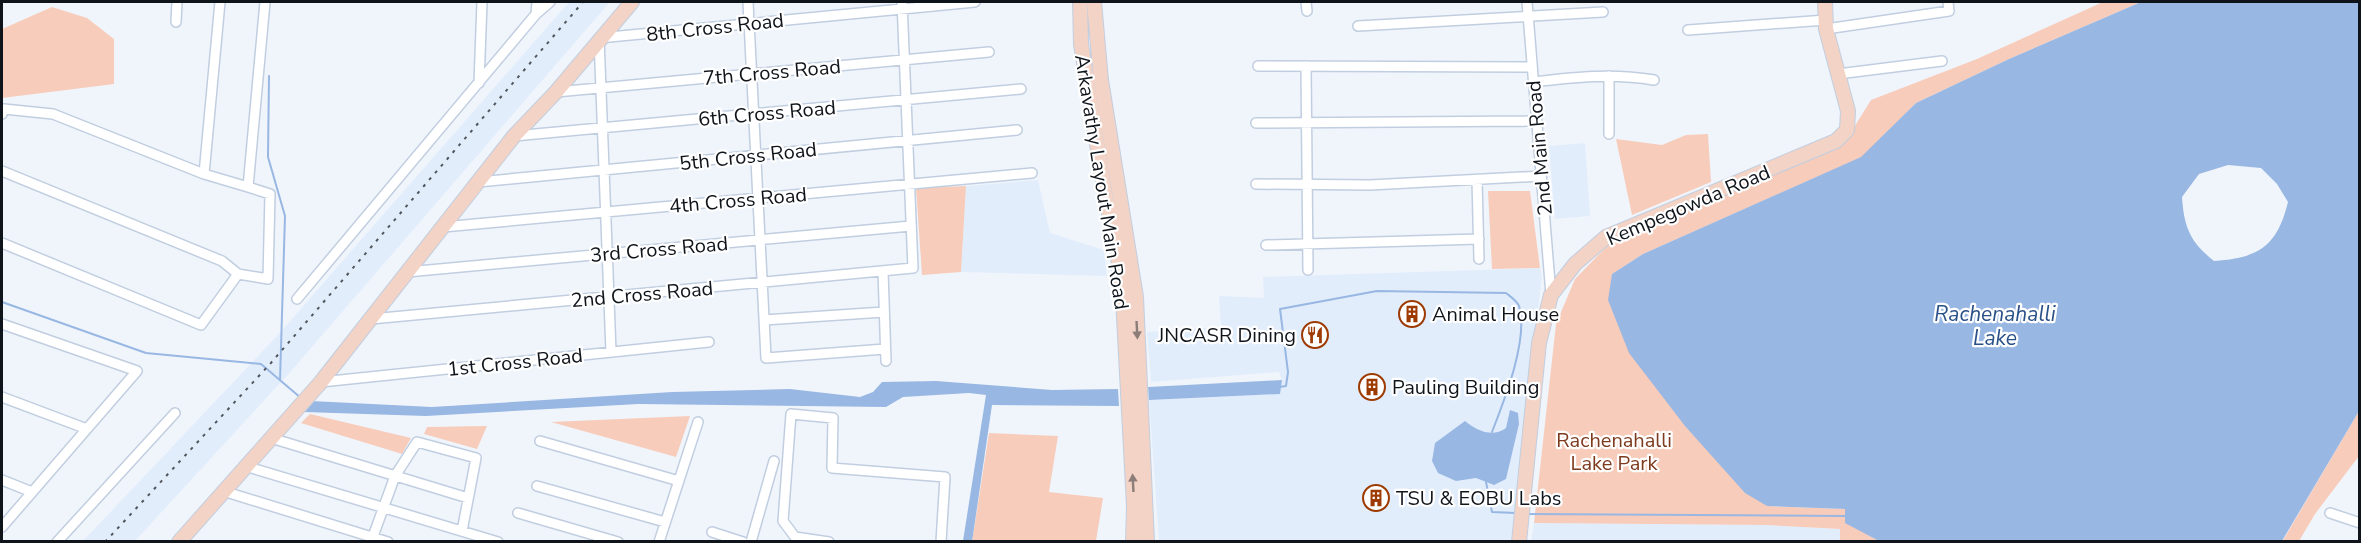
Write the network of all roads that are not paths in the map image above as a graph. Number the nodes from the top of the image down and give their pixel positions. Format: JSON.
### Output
{"nodes":[{"id":1,"x":177,"y":2,"type":"edge"},
{"id":2,"x":220,"y":2,"type":"edge"},
{"id":3,"x":265,"y":2,"type":"edge"},
{"id":4,"x":482,"y":2,"type":"edge"},
{"id":5,"x":537,"y":2,"type":"edge"},
{"id":6,"x":550,"y":2,"type":"edge"},
{"id":7,"x":632,"y":2,"type":"edge"},
{"id":8,"x":748,"y":2,"type":"edge"},
{"id":9,"x":975,"y":2,"type":"edge"},
{"id":10,"x":1080,"y":2,"type":"edge"},
{"id":11,"x":1094,"y":2,"type":"edge"},
{"id":12,"x":1527,"y":2,"type":"edge"},
{"id":13,"x":1825,"y":2,"type":"edge"},
{"id":14,"x":1948,"y":2,"type":"edge"},
{"id":15,"x":902,"y":5,"type":"edge"},
{"id":16,"x":1603,"y":12,"type":"dead end"},
{"id":17,"x":536,"y":14,"type":"junction"},
{"id":18,"x":1528,"y":17,"type":"junction"},
{"id":19,"x":176,"y":22,"type":"dead end"},
{"id":20,"x":749,"y":23,"type":"junction"},
{"id":21,"x":1826,"y":24,"type":"junction"},
{"id":22,"x":1358,"y":26,"type":"dead end"},
{"id":23,"x":1688,"y":30,"type":"dead end"},
{"id":24,"x":599,"y":38,"type":"junction"},
{"id":25,"x":988,"y":52,"type":"dead end"},
{"id":26,"x":904,"y":60,"type":"junction"},
{"id":27,"x":1942,"y":61,"type":"dead end"},
{"id":28,"x":1258,"y":66,"type":"dead end"},
{"id":29,"x":1306,"y":66,"type":"junction"},
{"id":30,"x":1532,"y":67,"type":"junction"},
{"id":31,"x":752,"y":74,"type":"junction"},
{"id":32,"x":1838,"y":74,"type":"junction"},
{"id":33,"x":1609,"y":76,"type":"junction"},
{"id":34,"x":1101,"y":80,"type":"junction"},
{"id":35,"x":1654,"y":80,"type":"dead end"},
{"id":36,"x":1087,"y":82,"type":"junction"},
{"id":37,"x":1534,"y":82,"type":"junction"},
{"id":38,"x":479,"y":83,"type":"junction"},
{"id":39,"x":601,"y":88,"type":"junction"},
{"id":40,"x":1021,"y":89,"type":"dead end"},
{"id":41,"x":556,"y":92,"type":"junction"},
{"id":42,"x":906,"y":100,"type":"junction"},
{"id":43,"x":2,"y":114,"type":"edge"},
{"id":44,"x":753,"y":114,"type":"junction"},
{"id":45,"x":1537,"y":121,"type":"junction"},
{"id":46,"x":1306,"y":122,"type":"junction"},
{"id":47,"x":1256,"y":123,"type":"dead end"},
{"id":48,"x":603,"y":128,"type":"junction"},
{"id":49,"x":1017,"y":130,"type":"dead end"},
{"id":50,"x":1609,"y":134,"type":"dead end"},
{"id":51,"x":514,"y":136,"type":"junction"},
{"id":52,"x":908,"y":140,"type":"junction"},
{"id":53,"x":756,"y":155,"type":"junction"},
{"id":54,"x":604,"y":170,"type":"junction"},
{"id":55,"x":2,"y":171,"type":"edge"},
{"id":56,"x":1032,"y":173,"type":"dead end"},
{"id":57,"x":204,"y":174,"type":"junction"},
{"id":58,"x":1541,"y":176,"type":"junction"},
{"id":59,"x":1477,"y":180,"type":"junction"},
{"id":60,"x":478,"y":182,"type":"junction"},
{"id":61,"x":909,"y":184,"type":"junction"},
{"id":62,"x":1256,"y":184,"type":"dead end"},
{"id":63,"x":1307,"y":185,"type":"junction"},
{"id":64,"x":248,"y":187,"type":"junction"},
{"id":65,"x":758,"y":198,"type":"junction"},
{"id":66,"x":606,"y":212,"type":"junction"},
{"id":67,"x":911,"y":226,"type":"junction"},
{"id":68,"x":443,"y":227,"type":"junction"},
{"id":69,"x":1479,"y":239,"type":"junction"},
{"id":70,"x":760,"y":240,"type":"junction"},
{"id":71,"x":2,"y":243,"type":"edge"},
{"id":72,"x":1308,"y":243,"type":"junction"},
{"id":73,"x":1266,"y":245,"type":"dead end"},
{"id":74,"x":607,"y":254,"type":"junction"},
{"id":75,"x":1479,"y":258,"type":"dead end"},
{"id":76,"x":1308,"y":270,"type":"dead end"},
{"id":77,"x":883,"y":271,"type":"junction"},
{"id":78,"x":407,"y":273,"type":"junction"},
{"id":79,"x":238,"y":274,"type":"junction"},
{"id":80,"x":762,"y":282,"type":"junction"},
{"id":81,"x":1551,"y":295,"type":"junction"},
{"id":82,"x":609,"y":297,"type":"junction"},
{"id":83,"x":297,"y":299,"type":"dead end"},
{"id":84,"x":884,"y":312,"type":"junction"},
{"id":85,"x":371,"y":319,"type":"junction"},
{"id":86,"x":764,"y":320,"type":"junction"},
{"id":87,"x":2,"y":324,"type":"edge"},
{"id":88,"x":709,"y":342,"type":"dead end"},
{"id":89,"x":885,"y":349,"type":"junction"},
{"id":90,"x":611,"y":352,"type":"junction"},
{"id":91,"x":886,"y":361,"type":"dead end"},
{"id":92,"x":321,"y":382,"type":"junction"},
{"id":93,"x":1134,"y":385,"type":"junction"},
{"id":94,"x":2,"y":397,"type":"edge"},
{"id":95,"x":1135,"y":411,"type":"junction"},
{"id":96,"x":175,"y":413,"type":"dead end"},
{"id":97,"x":698,"y":422,"type":"dead end"},
{"id":98,"x":87,"y":429,"type":"junction"},
{"id":99,"x":271,"y":438,"type":"junction"},
{"id":100,"x":540,"y":441,"type":"dead end"},
{"id":101,"x":774,"y":461,"type":"dead end"},
{"id":102,"x":245,"y":466,"type":"junction"},
{"id":103,"x":395,"y":476,"type":"junction"},
{"id":104,"x":2,"y":480,"type":"edge"},
{"id":105,"x":679,"y":481,"type":"junction"},
{"id":106,"x":537,"y":486,"type":"dead end"},
{"id":107,"x":223,"y":491,"type":"junction"},
{"id":108,"x":32,"y":492,"type":"junction"},
{"id":109,"x":468,"y":498,"type":"junction"},
{"id":110,"x":385,"y":508,"type":"junction"},
{"id":111,"x":518,"y":513,"type":"dead end"},
{"id":112,"x":2330,"y":513,"type":"dead end"},
{"id":113,"x":665,"y":522,"type":"junction"},
{"id":114,"x":2360,"y":523,"type":"edge"},
{"id":115,"x":2,"y":527,"type":"edge"},
{"id":116,"x":462,"y":531,"type":"junction"},
{"id":117,"x":712,"y":532,"type":"dead end"},
{"id":118,"x":372,"y":539,"type":"edge"},
{"id":119,"x":794,"y":539,"type":"edge"},
{"id":120,"x":57,"y":542,"type":"edge"},
{"id":121,"x":179,"y":542,"type":"edge"},
{"id":122,"x":388,"y":542,"type":"edge"},
{"id":123,"x":498,"y":542,"type":"edge"},
{"id":124,"x":618,"y":542,"type":"edge"},
{"id":125,"x":659,"y":542,"type":"edge"},
{"id":126,"x":743,"y":542,"type":"edge"},
{"id":127,"x":751,"y":542,"type":"edge"},
{"id":128,"x":829,"y":542,"type":"edge"},
{"id":129,"x":941,"y":542,"type":"edge"},
{"id":130,"x":1133,"y":542,"type":"edge"},
{"id":131,"x":1147,"y":542,"type":"edge"},
{"id":132,"x":1520,"y":542,"type":"edge"}],
"edges":[{"from":1,"to":19,"type":"street"},
{"from":2,"to":57,"type":"street"},
{"from":3,"to":64,"type":"street"},
{"from":4,"to":38,"type":"street"},
{"from":5,"to":17,"type":"street"},
{"from":6,"to":17,"type":"street"},
{"from":7,"to":24,"type":"street"},
{"from":8,"to":20,"type":"street"},
{"from":9,"to":15,"type":"street","name":"8th Cross Road"},
{"from":10,"to":36,"type":"street","name":"Arkavathy Layout Main Road"},
{"from":11,"to":34,"type":"street","name":"Arkavathy Layout Main Road"},
{"from":12,"to":18,"type":"street","name":"2nd Main Road"},
{"from":13,"to":21,"type":"street","name":"Kempegowda Road"},
{"from":14,"to":21,"type":"street"},
{"from":15,"to":20,"type":"street","name":"8th Cross Road"},
{"from":15,"to":26,"type":"street"},
{"from":16,"to":18,"type":"street"},
{"from":17,"to":38,"type":"street"},
{"from":18,"to":22,"type":"street"},
{"from":18,"to":30,"type":"street","name":"2nd Main Road"},
{"from":20,"to":24,"type":"street","name":"8th Cross Road"},
{"from":20,"to":31,"type":"street"},
{"from":21,"to":23,"type":"street"},
{"from":21,"to":32,"type":"street","name":"Kempegowda Road"},
{"from":24,"to":39,"type":"street"},
{"from":24,"to":41,"type":"street"},
{"from":25,"to":26,"type":"street","name":"7th Cross Road"},
{"from":26,"to":31,"type":"street","name":"7th Cross Road"},
{"from":26,"to":42,"type":"street"},
{"from":27,"to":32,"type":"street"},
{"from":28,"to":29,"type":"street"},
{"from":29,"to":30,"type":"street"},
{"from":29,"to":46,"type":"street"},
{"from":30,"to":37,"type":"street","name":"2nd Main Road"},
{"from":31,"to":39,"type":"street","name":"7th Cross Road"},
{"from":31,"to":44,"type":"street"},
{"from":32,"to":81,"type":"street","name":"Kempegowda Road"},
{"from":33,"to":35,"type":"street"},
{"from":33,"to":37,"type":"street"},
{"from":33,"to":50,"type":"street"},
{"from":34,"to":36,"type":"street"},
{"from":34,"to":93,"type":"street","name":"Arkavathy Layout Main Road","one_way":true},
{"from":36,"to":93,"type":"street","name":"Arkavathy Layout Main Road"},
{"from":37,"to":45,"type":"street","name":"2nd Main Road"},
{"from":38,"to":83,"type":"street"},
{"from":39,"to":41,"type":"street","name":"7th Cross Road"},
{"from":39,"to":48,"type":"street"},
{"from":40,"to":42,"type":"street","name":"6th Cross Road"},
{"from":41,"to":51,"type":"street"},
{"from":42,"to":44,"type":"street","name":"6th Cross Road"},
{"from":42,"to":52,"type":"street"},
{"from":43,"to":57,"type":"street"},
{"from":44,"to":48,"type":"street","name":"6th Cross Road"},
{"from":44,"to":53,"type":"street"},
{"from":45,"to":46,"type":"street"},
{"from":45,"to":58,"type":"street","name":"2nd Main Road"},
{"from":46,"to":47,"type":"street"},
{"from":46,"to":63,"type":"street"},
{"from":48,"to":51,"type":"street","name":"6th Cross Road"},
{"from":48,"to":54,"type":"street"},
{"from":49,"to":52,"type":"street","name":"5th Cross Road"},
{"from":51,"to":60,"type":"street"},
{"from":52,"to":53,"type":"street","name":"5th Cross Road"},
{"from":52,"to":61,"type":"street"},
{"from":53,"to":54,"type":"street","name":"5th Cross Road"},
{"from":53,"to":65,"type":"street"},
{"from":54,"to":60,"type":"street","name":"5th Cross Road"},
{"from":54,"to":66,"type":"street"},
{"from":55,"to":79,"type":"street"},
{"from":56,"to":61,"type":"street","name":"4th Cross Road"},
{"from":57,"to":64,"type":"street"},
{"from":58,"to":59,"type":"street"},
{"from":58,"to":81,"type":"street","name":"2nd Main Road"},
{"from":59,"to":63,"type":"street"},
{"from":59,"to":69,"type":"street"},
{"from":60,"to":68,"type":"street"},
{"from":61,"to":65,"type":"street","name":"4th Cross Road"},
{"from":61,"to":67,"type":"street"},
{"from":62,"to":63,"type":"street"},
{"from":63,"to":72,"type":"street"},
{"from":64,"to":79,"type":"street"},
{"from":65,"to":66,"type":"street","name":"4th Cross Road"},
{"from":65,"to":70,"type":"street"},
{"from":66,"to":68,"type":"street","name":"4th Cross Road"},
{"from":66,"to":74,"type":"street"},
{"from":67,"to":70,"type":"street","name":"3rd Cross Road"},
{"from":67,"to":77,"type":"street","name":"2nd Cross Road"},
{"from":68,"to":78,"type":"street"},
{"from":69,"to":72,"type":"street"},
{"from":69,"to":75,"type":"street"},
{"from":70,"to":74,"type":"street","name":"3rd Cross Road"},
{"from":70,"to":80,"type":"street"},
{"from":71,"to":79,"type":"street"},
{"from":72,"to":73,"type":"street"},
{"from":72,"to":76,"type":"street"},
{"from":74,"to":78,"type":"street","name":"3rd Cross Road"},
{"from":74,"to":82,"type":"street"},
{"from":77,"to":80,"type":"street","name":"2nd Cross Road"},
{"from":77,"to":84,"type":"street"},
{"from":78,"to":85,"type":"street"},
{"from":80,"to":82,"type":"street","name":"2nd Cross Road"},
{"from":80,"to":86,"type":"street"},
{"from":81,"to":132,"type":"street","name":"Kempegowda Road"},
{"from":82,"to":85,"type":"street","name":"2nd Cross Road"},
{"from":82,"to":90,"type":"street"},
{"from":84,"to":86,"type":"street"},
{"from":84,"to":89,"type":"street"},
{"from":85,"to":92,"type":"street"},
{"from":86,"to":89,"type":"street"},
{"from":87,"to":98,"type":"street"},
{"from":88,"to":90,"type":"street","name":"1st Cross Road"},
{"from":89,"to":91,"type":"street"},
{"from":90,"to":92,"type":"street","name":"1st Cross Road"},
{"from":92,"to":99,"type":"street"},
{"from":93,"to":95,"type":"street","name":"Arkavathy Layout Main Road"},
{"from":94,"to":98,"type":"street"},
{"from":130,"to":95,"type":"street","name":"Arkavathy Layout Main Road","one_way":true},
{"from":95,"to":131,"type":"street","name":"Arkavathy Layout Main Road"},
{"from":96,"to":120,"type":"street"},
{"from":97,"to":105,"type":"street"},
{"from":98,"to":108,"type":"street"},
{"from":99,"to":102,"type":"street"},
{"from":99,"to":103,"type":"street"},
{"from":100,"to":105,"type":"street"},
{"from":101,"to":127,"type":"street"},
{"from":102,"to":107,"type":"street"},
{"from":102,"to":110,"type":"street"},
{"from":103,"to":109,"type":"street"},
{"from":103,"to":109,"type":"street"},
{"from":103,"to":110,"type":"street"},
{"from":104,"to":108,"type":"street"},
{"from":105,"to":113,"type":"street"},
{"from":106,"to":113,"type":"street"},
{"from":107,"to":118,"type":"street"},
{"from":107,"to":121,"type":"street"},
{"from":108,"to":115,"type":"street"},
{"from":109,"to":116,"type":"street"},
{"from":110,"to":116,"type":"street"},
{"from":110,"to":118,"type":"street"},
{"from":111,"to":124,"type":"street"},
{"from":112,"to":114,"type":"street"},
{"from":113,"to":125,"type":"street"},
{"from":116,"to":123,"type":"street"},
{"from":117,"to":126,"type":"street"},
{"from":118,"to":122,"type":"street"},
{"from":119,"to":128,"type":"street"},
{"from":119,"to":129,"type":"street"}]}
